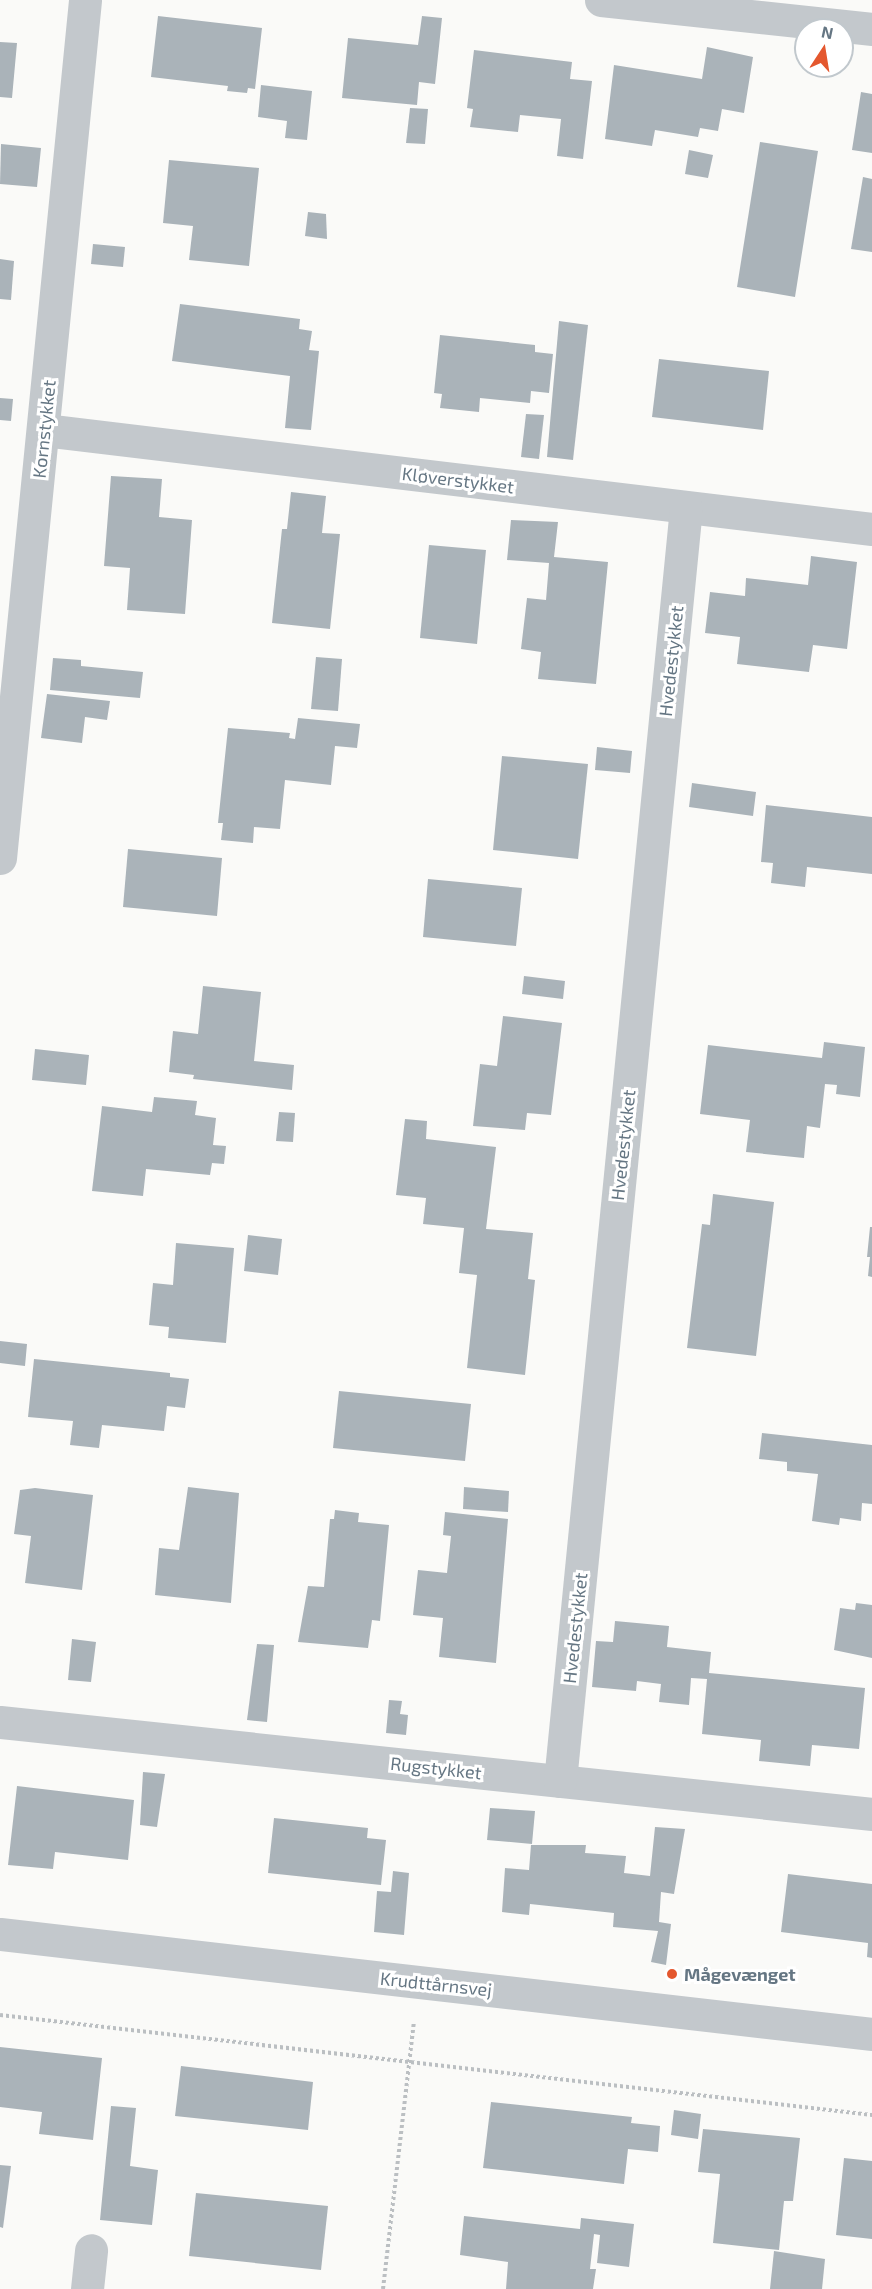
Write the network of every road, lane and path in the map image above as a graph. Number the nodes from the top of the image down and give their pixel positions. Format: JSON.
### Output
{"nodes":[{"id":1,"x":85,"y":0,"type":"edge"},
{"id":2,"x":602,"y":0,"type":"edge"},
{"id":3,"x":872,"y":29,"type":"edge"},
{"id":4,"x":44,"y":430,"type":"junction"},
{"id":5,"x":686,"y":508,"type":"junction"},
{"id":6,"x":872,"y":529,"type":"edge"},
{"id":7,"x":0,"y":858,"type":"edge"},
{"id":8,"x":0,"y":1722,"type":"edge"},
{"id":9,"x":560,"y":1781,"type":"junction"},
{"id":10,"x":872,"y":1814,"type":"edge"},
{"id":11,"x":0,"y":1935,"type":"edge"},
{"id":12,"x":418,"y":1982,"type":"junction"},
{"id":13,"x":0,"y":2015,"type":"edge"},
{"id":14,"x":872,"y":2034,"type":"edge"},
{"id":15,"x":409,"y":2062,"type":"junction"},
{"id":16,"x":872,"y":2115,"type":"edge"},
{"id":17,"x":91,"y":2250,"type":"dead end"},
{"id":18,"x":87,"y":2289,"type":"edge"},
{"id":19,"x":383,"y":2289,"type":"edge"}],
"edges":[{"from":1,"to":4,"type":"street","name":"Kornstykket"},
{"from":2,"to":3,"type":"street"},
{"from":4,"to":5,"type":"street","name":"Kløverstykket"},
{"from":4,"to":7,"type":"street","name":"Kornstykket"},
{"from":5,"to":6,"type":"street","name":"Kløverstykket"},
{"from":5,"to":9,"type":"street","name":"Hvedestykket"},
{"from":8,"to":9,"type":"street","name":"Rugstykket"},
{"from":9,"to":10,"type":"street","name":"Rugstykket"},
{"from":11,"to":12,"type":"street","name":"Krudttårnsvej"},
{"from":12,"to":14,"type":"street","name":"Krudttårnsvej"},
{"from":12,"to":15,"type":"path"},
{"from":13,"to":15,"type":"path"},
{"from":15,"to":16,"type":"path"},
{"from":15,"to":19,"type":"path"},
{"from":17,"to":18,"type":"street"}]}
